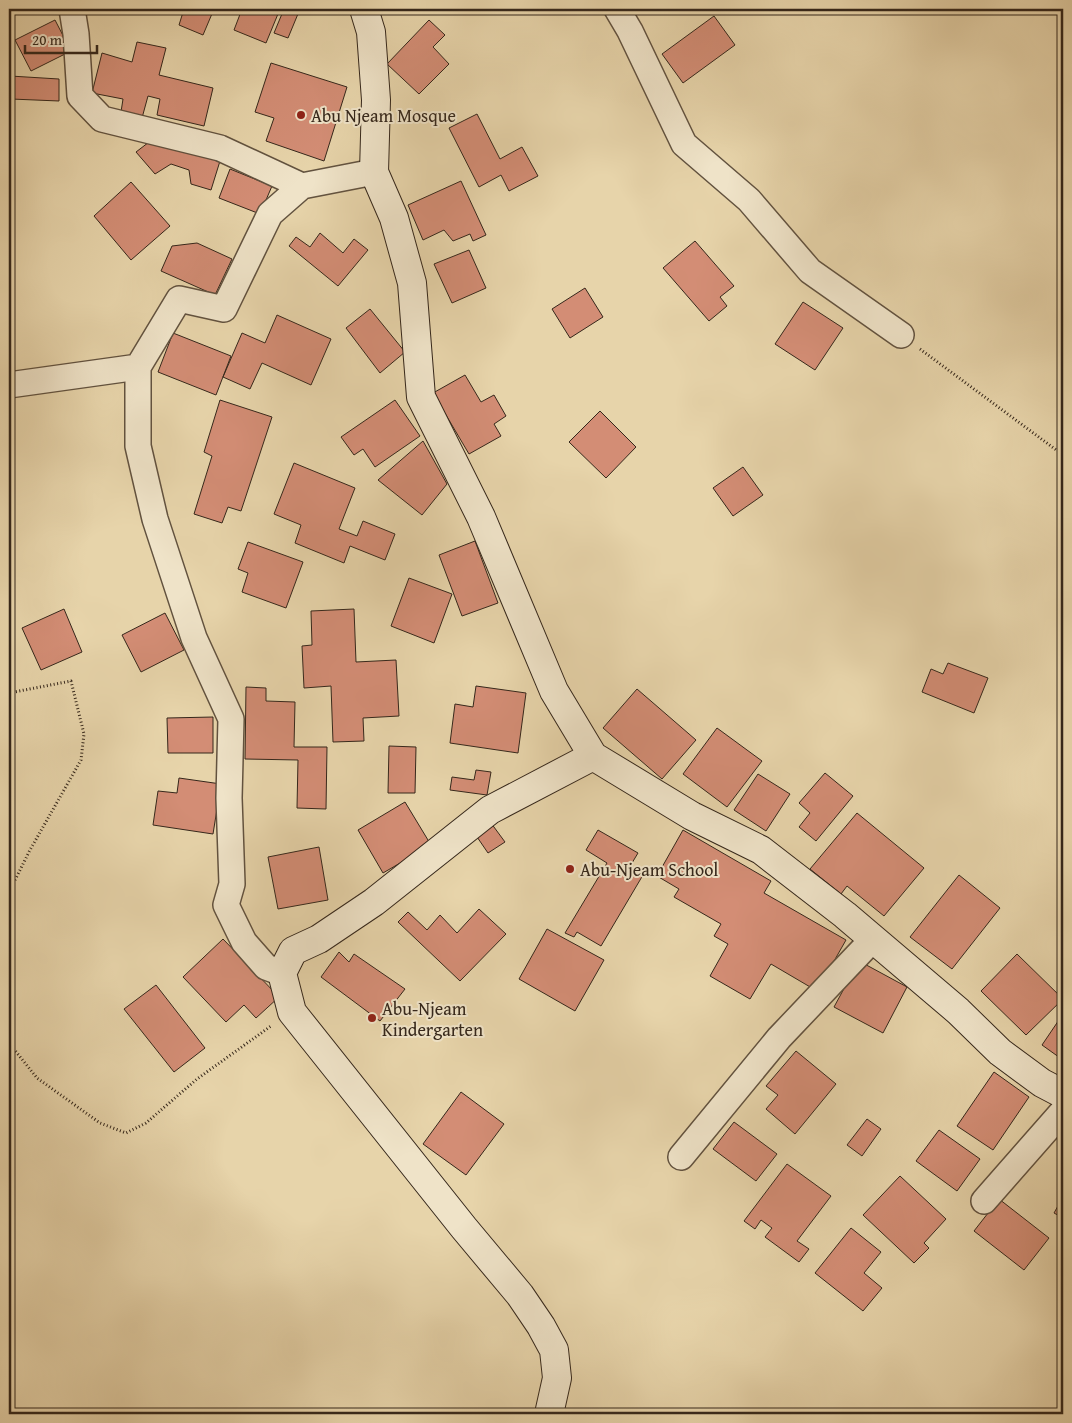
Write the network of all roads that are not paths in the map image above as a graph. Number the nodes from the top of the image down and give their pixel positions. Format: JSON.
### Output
{"nodes":[{"id":1,"x":72,"y":9,"type":"edge"},
{"id":2,"x":364,"y":9,"type":"edge"},
{"id":3,"x":617,"y":9,"type":"edge"},
{"id":4,"x":374,"y":172,"type":"junction"},
{"id":5,"x":302,"y":186,"type":"junction"},
{"id":6,"x":901,"y":335,"type":"road end"},
{"id":7,"x":138,"y":367,"type":"junction"},
{"id":8,"x":9,"y":385,"type":"edge"},
{"id":9,"x":593,"y":756,"type":"junction"},
{"id":10,"x":872,"y":939,"type":"junction"},
{"id":11,"x":282,"y":973,"type":"junction"},
{"id":12,"x":1063,"y":1094,"type":"edge"},
{"id":13,"x":1063,"y":1111,"type":"edge"},
{"id":14,"x":681,"y":1157,"type":"dead end"},
{"id":15,"x":984,"y":1201,"type":"dead end"},
{"id":16,"x":549,"y":1414,"type":"edge"}],
"edges":[{"from":1,"to":5,"type":"street"},
{"from":2,"to":4,"type":"street"},
{"from":3,"to":6,"type":"street"},
{"from":4,"to":5,"type":"street"},
{"from":4,"to":9,"type":"street"},
{"from":5,"to":7,"type":"street"},
{"from":7,"to":8,"type":"street"},
{"from":7,"to":11,"type":"street"},
{"from":9,"to":10,"type":"street"},
{"from":9,"to":11,"type":"street"},
{"from":10,"to":12,"type":"street"},
{"from":10,"to":14,"type":"street"},
{"from":11,"to":16,"type":"street"},
{"from":13,"to":15,"type":"street"}]}
